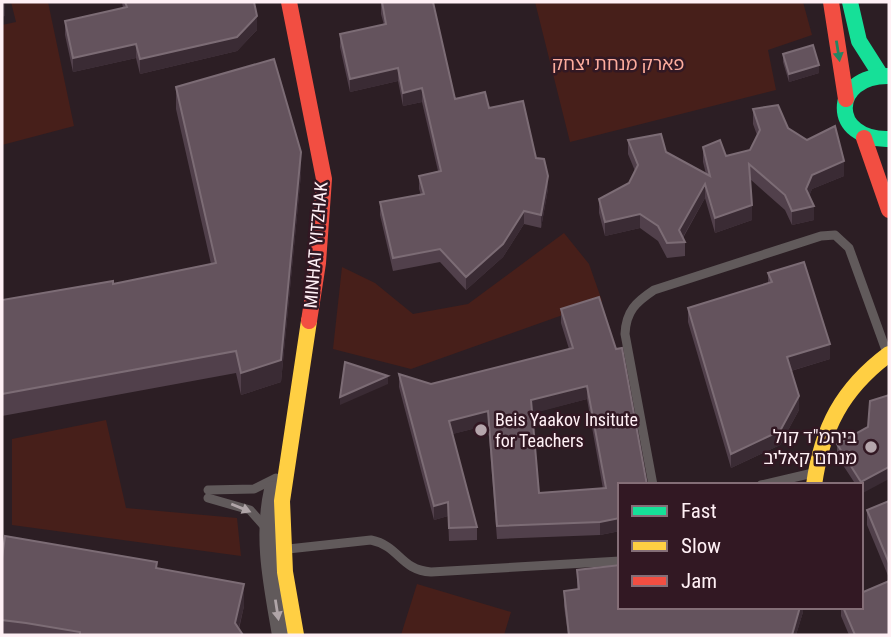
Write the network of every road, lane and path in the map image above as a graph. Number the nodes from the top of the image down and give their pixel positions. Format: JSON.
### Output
{"nodes":[{"id":1,"x":289,"y":2,"type":"edge"},
{"id":2,"x":831,"y":2,"type":"edge"},
{"id":3,"x":850,"y":2,"type":"edge"},
{"id":4,"x":886,"y":75,"type":"edge"},
{"id":5,"x":846,"y":99,"type":"junction"},
{"id":6,"x":864,"y":138,"type":"junction"},
{"id":7,"x":889,"y":139,"type":"edge"},
{"id":8,"x":889,"y":210,"type":"edge"},
{"id":9,"x":888,"y":355,"type":"edge"},
{"id":10,"x":288,"y":448,"type":"junction"},
{"id":11,"x":276,"y":478,"type":"junction"},
{"id":12,"x":814,"y":479,"type":"edge"},
{"id":13,"x":653,"y":483,"type":"edge"},
{"id":14,"x":779,"y":483,"type":"edge"},
{"id":15,"x":268,"y":529,"type":"junction"},
{"id":16,"x":283,"y":550,"type":"junction"},
{"id":17,"x":618,"y":561,"type":"edge"},
{"id":18,"x":281,"y":635,"type":"edge"},
{"id":19,"x":296,"y":635,"type":"edge"}],
"edges":[{"from":1,"to":10,"type":"street","name":"MINHAT YITZHAK"},
{"from":2,"to":5,"type":"street","one_way":true},
{"from":3,"to":4,"type":"street"},
{"from":4,"to":5,"type":"street"},
{"from":5,"to":6,"type":"street"},
{"from":6,"to":7,"type":"street"},
{"from":6,"to":8,"type":"street"},
{"from":9,"to":12,"type":"street"},
{"from":9,"to":13,"type":"lane"},
{"from":10,"to":11,"type":"street","name":"MINHAT YITZHAK"},
{"from":10,"to":16,"type":"street","name":"MINHAT YITZHAK"},
{"from":11,"to":15,"type":"street","name":"MINHAT YITZHAK"},
{"from":11,"to":15,"type":"lane","one_way":true},
{"from":12,"to":14,"type":"lane"},
{"from":15,"to":18,"type":"street","name":"MINHAT YITZHAK","one_way":true},
{"from":16,"to":17,"type":"lane"},
{"from":16,"to":19,"type":"street","name":"MINHAT YITZHAK"}]}
